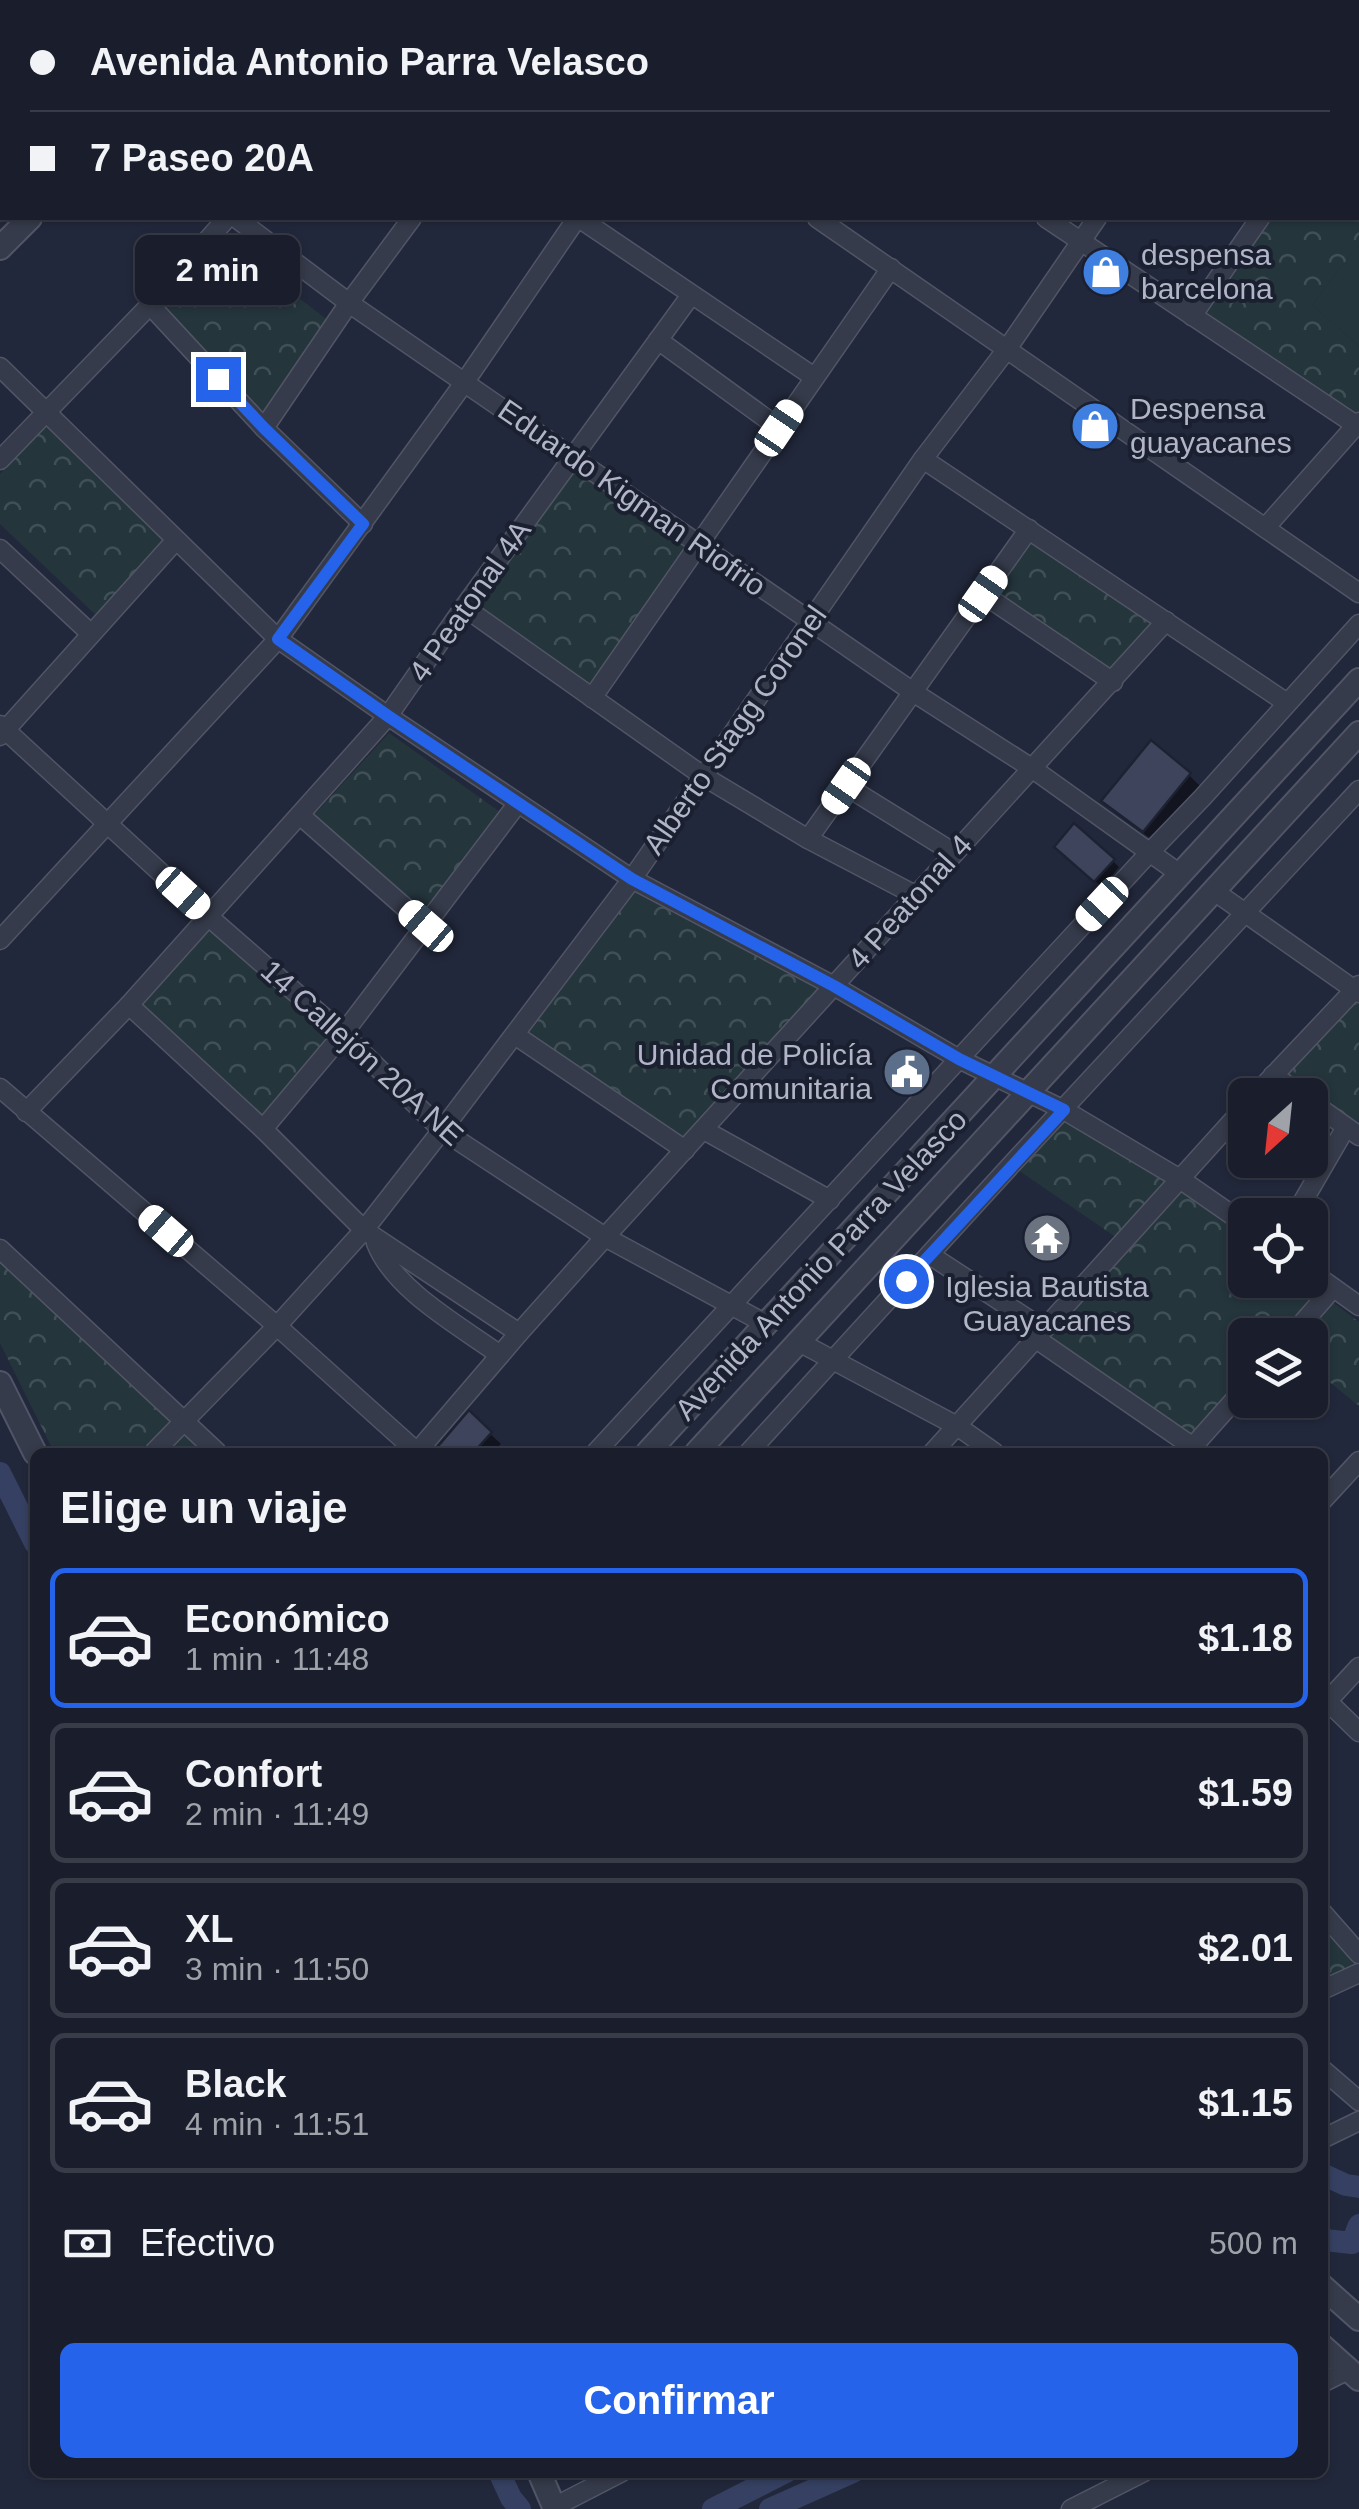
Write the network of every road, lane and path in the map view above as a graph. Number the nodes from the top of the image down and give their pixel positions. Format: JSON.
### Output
{"nodes":[{"id":1,"x":28,"y":220,"type":"edge"},
{"id":2,"x":225,"y":220,"type":"edge"},
{"id":3,"x":239,"y":220,"type":"edge"},
{"id":4,"x":411,"y":220,"type":"edge"},
{"id":5,"x":577,"y":220,"type":"edge"},
{"id":6,"x":581,"y":220,"type":"edge"},
{"id":7,"x":821,"y":220,"type":"edge"},
{"id":8,"x":1049,"y":220,"type":"edge"},
{"id":9,"x":1096,"y":220,"type":"edge"},
{"id":10,"x":1259,"y":220,"type":"edge"},
{"id":11,"x":1081,"y":242,"type":"junction"},
{"id":12,"x":0,"y":248,"type":"edge"},
{"id":13,"x":890,"y":268,"type":"junction"},
{"id":14,"x":692,"y":294,"type":"junction"},
{"id":15,"x":349,"y":303,"type":"junction"},
{"id":16,"x":150,"y":304,"type":"junction"},
{"id":17,"x":1192,"y":316,"type":"junction"},
{"id":18,"x":658,"y":340,"type":"junction"},
{"id":19,"x":1006,"y":348,"type":"junction"},
{"id":20,"x":0,"y":368,"type":"edge"},
{"id":21,"x":814,"y":377,"type":"junction"},
{"id":22,"x":464,"y":383,"type":"junction"},
{"id":23,"x":46,"y":412,"type":"junction"},
{"id":24,"x":1358,"y":424,"type":"edge"},
{"id":25,"x":264,"y":428,"type":"junction"},
{"id":26,"x":779,"y":428,"type":"junction"},
{"id":27,"x":572,"y":457,"type":"junction"},
{"id":28,"x":923,"y":459,"type":"junction"},
{"id":29,"x":0,"y":460,"type":"edge"},
{"id":30,"x":363,"y":524,"type":"junction"},
{"id":31,"x":1265,"y":528,"type":"junction"},
{"id":32,"x":1028,"y":529,"type":"junction"},
{"id":33,"x":176,"y":540,"type":"junction"},
{"id":34,"x":700,"y":545,"type":"junction"},
{"id":35,"x":0,"y":549,"type":"edge"},
{"id":36,"x":1359,"y":593,"type":"edge"},
{"id":37,"x":983,"y":594,"type":"junction"},
{"id":38,"x":464,"y":607,"type":"junction"},
{"id":39,"x":810,"y":621,"type":"junction"},
{"id":40,"x":1166,"y":622,"type":"junction"},
{"id":41,"x":1359,"y":624,"type":"edge"},
{"id":42,"x":90,"y":634,"type":"junction"},
{"id":43,"x":278,"y":639,"type":"junction"},
{"id":44,"x":1359,"y":680,"type":"edge"},
{"id":45,"x":1112,"y":682,"type":"junction"},
{"id":46,"x":912,"y":692,"type":"junction"},
{"id":47,"x":592,"y":698,"type":"junction"},
{"id":48,"x":1287,"y":703,"type":"junction"},
{"id":49,"x":388,"y":716,"type":"junction"},
{"id":50,"x":2,"y":730,"type":"edge"},
{"id":51,"x":1359,"y":733,"type":"edge"},
{"id":52,"x":1033,"y":769,"type":"junction"},
{"id":53,"x":703,"y":776,"type":"junction"},
{"id":54,"x":846,"y":786,"type":"junction"},
{"id":55,"x":1359,"y":790,"type":"edge"},
{"id":56,"x":518,"y":804,"type":"junction"},
{"id":57,"x":301,"y":816,"type":"junction"},
{"id":58,"x":106,"y":823,"type":"junction"},
{"id":59,"x":808,"y":839,"type":"junction"},
{"id":60,"x":1150,"y":852,"type":"junction"},
{"id":61,"x":954,"y":853,"type":"junction"},
{"id":62,"x":1180,"y":874,"type":"junction"},
{"id":63,"x":632,"y":879,"type":"junction"},
{"id":64,"x":1214,"y":891,"type":"junction"},
{"id":65,"x":915,"y":895,"type":"junction"},
{"id":66,"x":1246,"y":913,"type":"junction"},
{"id":67,"x":209,"y":917,"type":"junction"},
{"id":68,"x":426,"y":926,"type":"junction"},
{"id":69,"x":0,"y":940,"type":"edge"},
{"id":70,"x":834,"y":986,"type":"junction"},
{"id":71,"x":1358,"y":989,"type":"edge"},
{"id":72,"x":130,"y":1005,"type":"junction"},
{"id":73,"x":343,"y":1034,"type":"junction"},
{"id":74,"x":514,"y":1035,"type":"junction"},
{"id":75,"x":959,"y":1059,"type":"junction"},
{"id":76,"x":1273,"y":1075,"type":"junction"},
{"id":77,"x":994,"y":1077,"type":"junction"},
{"id":78,"x":1270,"y":1078,"type":"edge"},
{"id":79,"x":1277,"y":1078,"type":"edge"},
{"id":80,"x":0,"y":1088,"type":"edge"},
{"id":81,"x":1027,"y":1094,"type":"junction"},
{"id":82,"x":1064,"y":1110,"type":"junction"},
{"id":83,"x":26,"y":1112,"type":"junction"},
{"id":84,"x":1328,"y":1115,"type":"edge"},
{"id":85,"x":1228,"y":1126,"type":"edge"},
{"id":86,"x":262,"y":1128,"type":"junction"},
{"id":87,"x":442,"y":1130,"type":"junction"},
{"id":88,"x":704,"y":1130,"type":"junction"},
{"id":89,"x":1353,"y":1132,"type":"edge"},
{"id":90,"x":686,"y":1150,"type":"junction"},
{"id":91,"x":1180,"y":1179,"type":"junction"},
{"id":92,"x":1306,"y":1198,"type":"edge"},
{"id":93,"x":830,"y":1200,"type":"junction"},
{"id":94,"x":1228,"y":1212,"type":"edge"},
{"id":95,"x":369,"y":1234,"type":"junction"},
{"id":96,"x":605,"y":1236,"type":"junction"},
{"id":97,"x":0,"y":1249,"type":"edge"},
{"id":98,"x":930,"y":1254,"type":"junction"},
{"id":99,"x":1328,"y":1284,"type":"edge"},
{"id":100,"x":1333,"y":1288,"type":"junction"},
{"id":101,"x":732,"y":1306,"type":"junction"},
{"id":102,"x":1359,"y":1306,"type":"edge"},
{"id":103,"x":1307,"y":1318,"type":"edge"},
{"id":104,"x":766,"y":1324,"type":"junction"},
{"id":105,"x":278,"y":1326,"type":"junction"},
{"id":106,"x":519,"y":1333,"type":"junction"},
{"id":107,"x":1039,"y":1334,"type":"junction"},
{"id":108,"x":799,"y":1342,"type":"junction"},
{"id":109,"x":500,"y":1355,"type":"junction"},
{"id":110,"x":834,"y":1361,"type":"junction"},
{"id":111,"x":0,"y":1383,"type":"edge"},
{"id":112,"x":1228,"y":1407,"type":"edge"},
{"id":113,"x":185,"y":1422,"type":"junction"},
{"id":114,"x":957,"y":1426,"type":"junction"},
{"id":115,"x":32,"y":1448,"type":"edge"},
{"id":116,"x":165,"y":1448,"type":"edge"},
{"id":117,"x":213,"y":1448,"type":"edge"},
{"id":118,"x":413,"y":1448,"type":"edge"},
{"id":119,"x":420,"y":1448,"type":"edge"},
{"id":120,"x":600,"y":1448,"type":"edge"},
{"id":121,"x":652,"y":1448,"type":"edge"},
{"id":122,"x":702,"y":1448,"type":"edge"},
{"id":123,"x":753,"y":1448,"type":"edge"},
{"id":124,"x":937,"y":1448,"type":"edge"},
{"id":125,"x":988,"y":1448,"type":"edge"},
{"id":126,"x":1187,"y":1448,"type":"edge"},
{"id":127,"x":1192,"y":1448,"type":"edge"},
{"id":128,"x":1359,"y":1461,"type":"edge"},
{"id":129,"x":1328,"y":1495,"type":"edge"},
{"id":130,"x":1359,"y":1667,"type":"edge"},
{"id":131,"x":1328,"y":1698,"type":"edge"},
{"id":132,"x":1328,"y":1704,"type":"edge"},
{"id":133,"x":1359,"y":1732,"type":"edge"},
{"id":134,"x":1328,"y":1919,"type":"edge"},
{"id":135,"x":1359,"y":1954,"type":"edge"},
{"id":136,"x":1359,"y":1973,"type":"edge"},
{"id":137,"x":1328,"y":1987,"type":"edge"},
{"id":138,"x":1328,"y":2074,"type":"edge"},
{"id":139,"x":1359,"y":2101,"type":"edge"},
{"id":140,"x":1359,"y":2121,"type":"edge"},
{"id":141,"x":1328,"y":2136,"type":"edge"},
{"id":142,"x":1328,"y":2291,"type":"edge"},
{"id":143,"x":1359,"y":2319,"type":"edge"},
{"id":144,"x":1328,"y":2351,"type":"edge"},
{"id":145,"x":1354,"y":2375,"type":"edge"},
{"id":146,"x":1328,"y":2382,"type":"edge"},
{"id":147,"x":542,"y":2478,"type":"edge"},
{"id":148,"x":611,"y":2478,"type":"edge"},
{"id":149,"x":1132,"y":2478,"type":"edge"},
{"id":150,"x":555,"y":2508,"type":"edge"},
{"id":151,"x":1071,"y":2509,"type":"edge"}],
"edges":[{"from":1,"to":12,"type":"street"},
{"from":2,"to":16,"type":"street"},
{"from":3,"to":15,"type":"street","name":"Eduardo Kigman Riofrio"},
{"from":4,"to":15,"type":"street"},
{"from":5,"to":22,"type":"street"},
{"from":6,"to":14,"type":"street"},
{"from":7,"to":13,"type":"street"},
{"from":8,"to":11,"type":"street"},
{"from":9,"to":11,"type":"street","name":"Alberto Stagg Coronel"},
{"from":10,"to":17,"type":"street"},
{"from":11,"to":17,"type":"street"},
{"from":11,"to":19,"type":"street","name":"Alberto Stagg Coronel"},
{"from":13,"to":19,"type":"street"},
{"from":13,"to":21,"type":"street"},
{"from":14,"to":18,"type":"street","name":"4 Peatonal 4A"},
{"from":14,"to":21,"type":"street"},
{"from":15,"to":22,"type":"street","name":"Eduardo Kigman Riofrio"},
{"from":15,"to":25,"type":"street"},
{"from":16,"to":23,"type":"street"},
{"from":16,"to":25,"type":"street"},
{"from":17,"to":24,"type":"street"},
{"from":18,"to":26,"type":"street"},
{"from":18,"to":27,"type":"street","name":"4 Peatonal 4A"},
{"from":19,"to":28,"type":"street","name":"Alberto Stagg Coronel"},
{"from":19,"to":31,"type":"street"},
{"from":20,"to":23,"type":"street"},
{"from":21,"to":26,"type":"street"},
{"from":22,"to":27,"type":"street","name":"Eduardo Kigman Riofrio"},
{"from":22,"to":30,"type":"street"},
{"from":23,"to":29,"type":"street"},
{"from":23,"to":33,"type":"street"},
{"from":24,"to":31,"type":"street"},
{"from":25,"to":30,"type":"street"},
{"from":26,"to":34,"type":"street"},
{"from":27,"to":34,"type":"street","name":"Eduardo Kigman Riofrio"},
{"from":27,"to":38,"type":"street","name":"4 Peatonal 4A"},
{"from":28,"to":32,"type":"street"},
{"from":28,"to":39,"type":"street","name":"Alberto Stagg Coronel"},
{"from":30,"to":43,"type":"street"},
{"from":31,"to":36,"type":"street"},
{"from":32,"to":37,"type":"street"},
{"from":32,"to":40,"type":"street"},
{"from":33,"to":42,"type":"street"},
{"from":33,"to":43,"type":"street"},
{"from":34,"to":39,"type":"street","name":"Eduardo Kigman Riofrio"},
{"from":34,"to":47,"type":"street"},
{"from":35,"to":42,"type":"street"},
{"from":37,"to":45,"type":"street"},
{"from":37,"to":46,"type":"street"},
{"from":38,"to":47,"type":"street"},
{"from":38,"to":49,"type":"street","name":"4 Peatonal 4A"},
{"from":39,"to":46,"type":"street","name":"Eduardo Kigman Riofrio"},
{"from":39,"to":53,"type":"street","name":"Alberto Stagg Coronel"},
{"from":40,"to":45,"type":"street","name":"4 Peatonal 4"},
{"from":40,"to":48,"type":"street"},
{"from":41,"to":48,"type":"street","name":"Avenida Antonio Parra Velasco"},
{"from":42,"to":50,"type":"street"},
{"from":43,"to":49,"type":"street"},
{"from":43,"to":58,"type":"street"},
{"from":44,"to":62,"type":"street","name":"Avenida Antonio Parra Velasco"},
{"from":45,"to":52,"type":"street","name":"4 Peatonal 4"},
{"from":46,"to":52,"type":"street","name":"Eduardo Kigman Riofrio"},
{"from":46,"to":54,"type":"street"},
{"from":47,"to":53,"type":"street"},
{"from":48,"to":60,"type":"street","name":"Avenida Antonio Parra Velasco"},
{"from":49,"to":56,"type":"street"},
{"from":49,"to":57,"type":"street","name":"4 Peatonal 4A"},
{"from":50,"to":58,"type":"street","name":"14 Callejón 20A NE"},
{"from":51,"to":64,"type":"street","name":"Avenida Antonio Parra Velasco"},
{"from":52,"to":60,"type":"street","name":"Eduardo Kigman Riofrio"},
{"from":52,"to":61,"type":"street","name":"4 Peatonal 4"},
{"from":53,"to":59,"type":"street"},
{"from":53,"to":63,"type":"street","name":"Alberto Stagg Coronel"},
{"from":54,"to":59,"type":"street"},
{"from":54,"to":61,"type":"street"},
{"from":55,"to":66,"type":"street"},
{"from":56,"to":63,"type":"street"},
{"from":56,"to":68,"type":"street"},
{"from":57,"to":67,"type":"street","name":"4 Peatonal 4A"},
{"from":57,"to":68,"type":"street"},
{"from":58,"to":67,"type":"street","name":"14 Callejón 20A NE"},
{"from":58,"to":69,"type":"street"},
{"from":59,"to":65,"type":"street"},
{"from":60,"to":62,"type":"street","name":"Eduardo Kigman Riofrio"},
{"from":60,"to":75,"type":"street","name":"Avenida Antonio Parra Velasco"},
{"from":61,"to":65,"type":"street","name":"4 Peatonal 4"},
{"from":62,"to":77,"type":"street","name":"Avenida Antonio Parra Velasco"},
{"from":63,"to":70,"type":"street"},
{"from":63,"to":74,"type":"street","name":"Alberto Stagg Coronel"},
{"from":64,"to":66,"type":"street"},
{"from":64,"to":81,"type":"street","name":"Avenida Antonio Parra Velasco"},
{"from":65,"to":70,"type":"street","name":"4 Peatonal 4"},
{"from":66,"to":71,"type":"street"},
{"from":66,"to":82,"type":"street"},
{"from":67,"to":72,"type":"street","name":"4 Peatonal 4A"},
{"from":67,"to":73,"type":"street","name":"14 Callejón 20A NE"},
{"from":68,"to":73,"type":"street"},
{"from":70,"to":75,"type":"street"},
{"from":70,"to":88,"type":"street","name":"4 Peatonal 4"},
{"from":71,"to":76,"type":"street"},
{"from":72,"to":83,"type":"street","name":"4 Peatonal 4A"},
{"from":72,"to":86,"type":"street"},
{"from":73,"to":86,"type":"street"},
{"from":73,"to":87,"type":"street","name":"14 Callejón 20A NE"},
{"from":74,"to":87,"type":"street","name":"Alberto Stagg Coronel"},
{"from":74,"to":90,"type":"street"},
{"from":75,"to":77,"type":"street"},
{"from":75,"to":93,"type":"street","name":"Avenida Antonio Parra Velasco"},
{"from":76,"to":78,"type":"street"},
{"from":76,"to":79,"type":"street"},
{"from":77,"to":81,"type":"street"},
{"from":77,"to":104,"type":"street","name":"Avenida Antonio Parra Velasco"},
{"from":80,"to":83,"type":"street"},
{"from":81,"to":82,"type":"street"},
{"from":81,"to":108,"type":"street","name":"Avenida Antonio Parra Velasco"},
{"from":82,"to":91,"type":"street"},
{"from":82,"to":98,"type":"street"},
{"from":83,"to":105,"type":"street"},
{"from":84,"to":89,"type":"street"},
{"from":85,"to":91,"type":"street"},
{"from":86,"to":95,"type":"street"},
{"from":87,"to":95,"type":"street","name":"Alberto Stagg Coronel"},
{"from":87,"to":96,"type":"street","name":"14 Callejón 20A NE"},
{"from":88,"to":90,"type":"street","name":"4 Peatonal 4"},
{"from":88,"to":93,"type":"street"},
{"from":89,"to":92,"type":"street"},
{"from":90,"to":96,"type":"street","name":"4 Peatonal 4"},
{"from":91,"to":94,"type":"street"},
{"from":91,"to":107,"type":"street"},
{"from":93,"to":101,"type":"street","name":"Avenida Antonio Parra Velasco"},
{"from":95,"to":105,"type":"street","name":"Alberto Stagg Coronel"},
{"from":95,"to":106,"type":"street"},
{"from":95,"to":109,"type":"street"},
{"from":96,"to":101,"type":"street","name":"14 Callejón 20A NE"},
{"from":96,"to":106,"type":"street","name":"4 Peatonal 4"},
{"from":97,"to":113,"type":"street"},
{"from":98,"to":107,"type":"street"},
{"from":98,"to":110,"type":"street"},
{"from":99,"to":100,"type":"street"},
{"from":100,"to":102,"type":"street"},
{"from":100,"to":103,"type":"street"},
{"from":101,"to":104,"type":"street","name":"14 Callejón 20A NE"},
{"from":101,"to":120,"type":"street","name":"Avenida Antonio Parra Velasco"},
{"from":104,"to":121,"type":"street","name":"Avenida Antonio Parra Velasco"},
{"from":105,"to":113,"type":"street","name":"Alberto Stagg Coronel"},
{"from":105,"to":118,"type":"street"},
{"from":106,"to":109,"type":"street","name":"4 Peatonal 4"},
{"from":107,"to":114,"type":"street"},
{"from":107,"to":126,"type":"street"},
{"from":108,"to":110,"type":"street"},
{"from":108,"to":122,"type":"street","name":"Avenida Antonio Parra Velasco"},
{"from":109,"to":119,"type":"street","name":"4 Peatonal 4"},
{"from":110,"to":114,"type":"street"},
{"from":110,"to":123,"type":"street"},
{"from":111,"to":115,"type":"street"},
{"from":112,"to":127,"type":"street"},
{"from":113,"to":116,"type":"street","name":"Alberto Stagg Coronel"},
{"from":113,"to":117,"type":"street"},
{"from":114,"to":124,"type":"street"},
{"from":114,"to":125,"type":"street"},
{"from":128,"to":129,"type":"street"},
{"from":130,"to":131,"type":"street"},
{"from":132,"to":133,"type":"street"},
{"from":134,"to":135,"type":"street"},
{"from":136,"to":137,"type":"street"},
{"from":138,"to":139,"type":"street"},
{"from":140,"to":141,"type":"street"},
{"from":142,"to":143,"type":"street"},
{"from":144,"to":145,"type":"street"},
{"from":145,"to":146,"type":"street"},
{"from":147,"to":150,"type":"street"},
{"from":148,"to":150,"type":"street"},
{"from":149,"to":151,"type":"street"}]}
